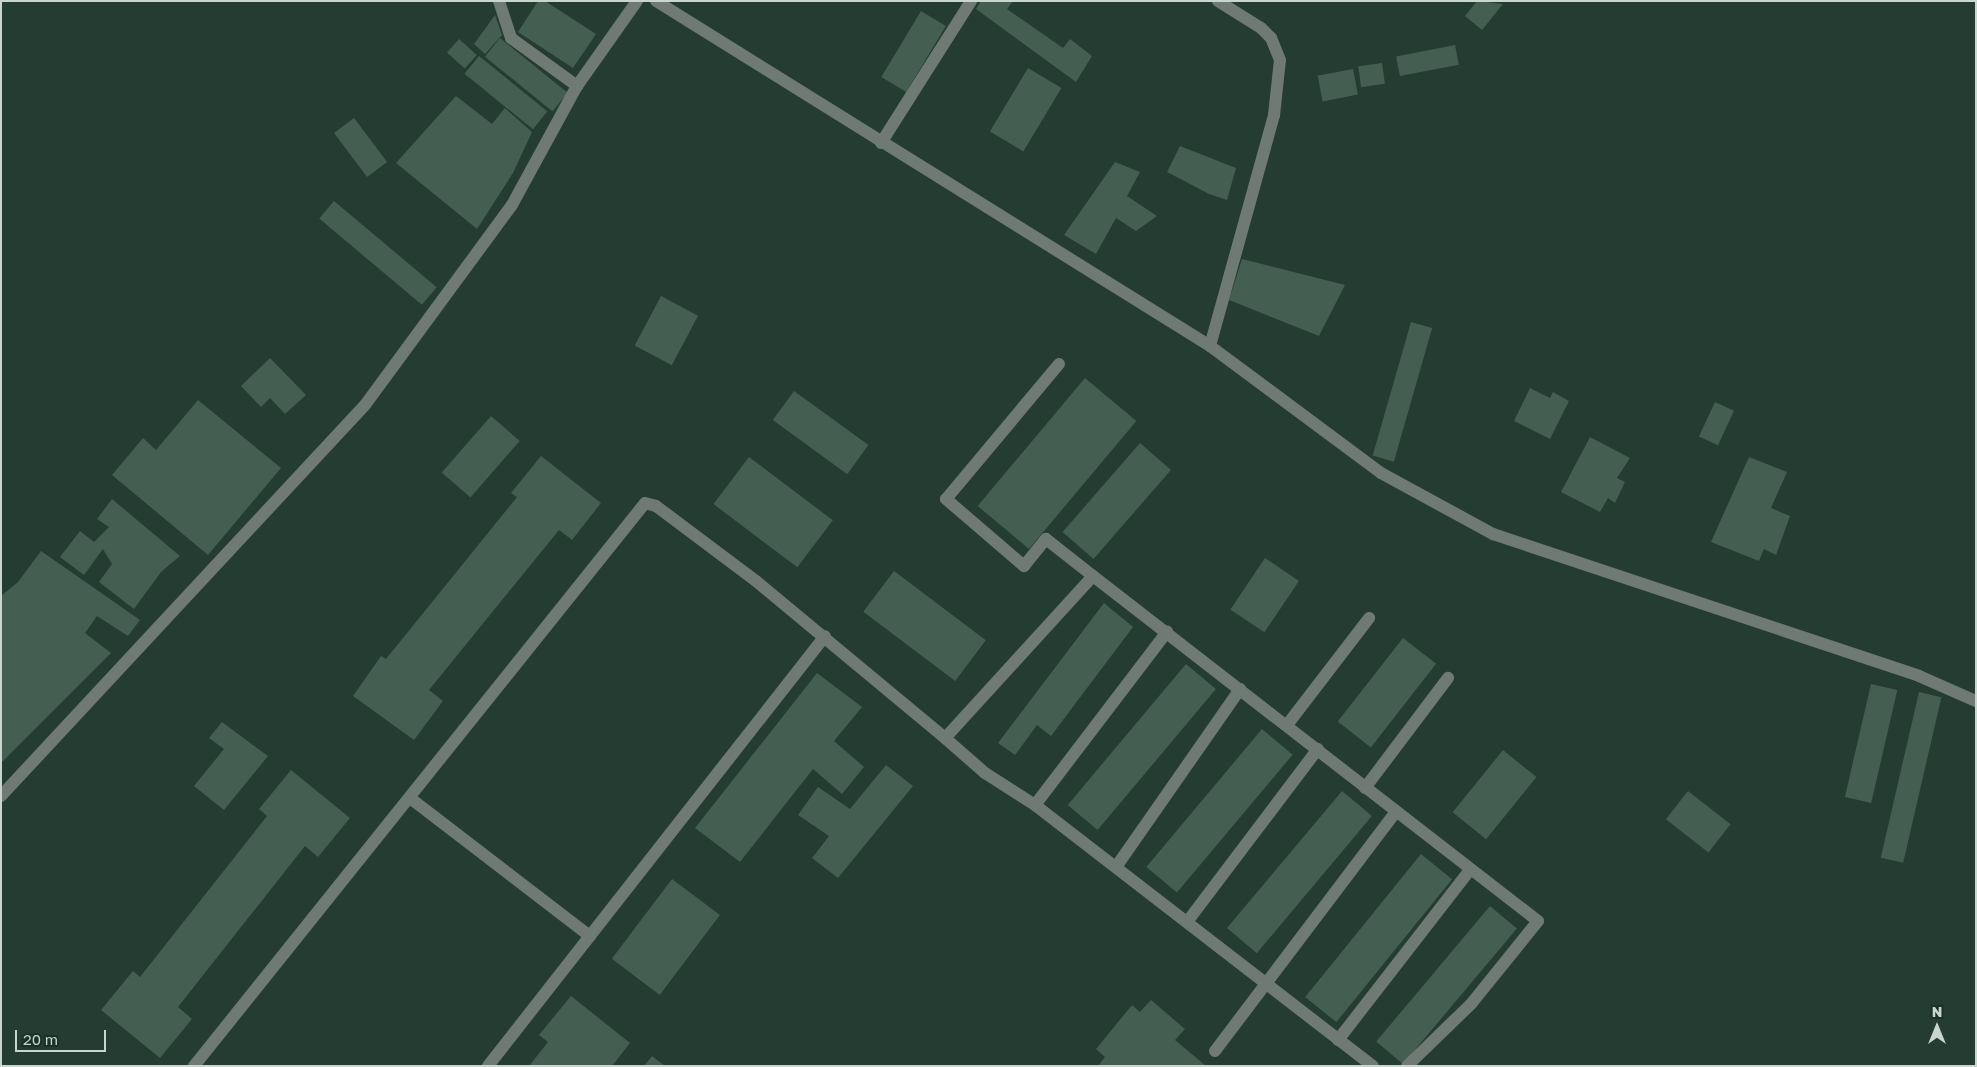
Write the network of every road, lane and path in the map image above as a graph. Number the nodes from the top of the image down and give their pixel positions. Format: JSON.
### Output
{"nodes":[{"id":1,"x":499,"y":1,"type":"edge"},
{"id":2,"x":637,"y":1,"type":"edge"},
{"id":3,"x":656,"y":1,"type":"edge"},
{"id":4,"x":971,"y":1,"type":"edge"},
{"id":5,"x":1218,"y":1,"type":"edge"},
{"id":6,"x":577,"y":86,"type":"junction"},
{"id":7,"x":881,"y":143,"type":"junction"},
{"id":8,"x":1210,"y":346,"type":"junction"},
{"id":9,"x":1059,"y":364,"type":"dead end"},
{"id":10,"x":1093,"y":576,"type":"junction"},
{"id":11,"x":1369,"y":618,"type":"dead end"},
{"id":12,"x":1167,"y":632,"type":"junction"},
{"id":13,"x":825,"y":636,"type":"junction"},
{"id":14,"x":1448,"y":678,"type":"dead end"},
{"id":15,"x":1240,"y":689,"type":"junction"},
{"id":16,"x":1976,"y":701,"type":"edge"},
{"id":17,"x":1287,"y":725,"type":"junction"},
{"id":18,"x":945,"y":738,"type":"junction"},
{"id":19,"x":1318,"y":750,"type":"junction"},
{"id":20,"x":1365,"y":788,"type":"junction"},
{"id":21,"x":1,"y":796,"type":"edge"},
{"id":22,"x":410,"y":798,"type":"junction"},
{"id":23,"x":1035,"y":805,"type":"junction"},
{"id":24,"x":1396,"y":812,"type":"junction"},
{"id":25,"x":1116,"y":867,"type":"junction"},
{"id":26,"x":1470,"y":870,"type":"junction"},
{"id":27,"x":1187,"y":922,"type":"junction"},
{"id":28,"x":590,"y":936,"type":"junction"},
{"id":29,"x":1266,"y":982,"type":"junction"},
{"id":30,"x":1338,"y":1040,"type":"junction"},
{"id":31,"x":1215,"y":1050,"type":"dead end"},
{"id":32,"x":194,"y":1066,"type":"edge"},
{"id":33,"x":488,"y":1066,"type":"edge"},
{"id":34,"x":1373,"y":1066,"type":"edge"},
{"id":35,"x":1407,"y":1066,"type":"edge"}],
"edges":[{"from":1,"to":6,"type":"street"},
{"from":2,"to":6,"type":"street"},
{"from":3,"to":7,"type":"street"},
{"from":4,"to":7,"type":"street"},
{"from":5,"to":8,"type":"street"},
{"from":6,"to":21,"type":"street"},
{"from":7,"to":8,"type":"street"},
{"from":8,"to":16,"type":"street"},
{"from":9,"to":10,"type":"street"},
{"from":10,"to":12,"type":"street"},
{"from":10,"to":18,"type":"street"},
{"from":11,"to":17,"type":"street"},
{"from":12,"to":15,"type":"street"},
{"from":12,"to":23,"type":"street"},
{"from":13,"to":18,"type":"street"},
{"from":13,"to":22,"type":"street"},
{"from":13,"to":28,"type":"street"},
{"from":14,"to":20,"type":"street"},
{"from":15,"to":17,"type":"street"},
{"from":15,"to":25,"type":"street"},
{"from":17,"to":19,"type":"street"},
{"from":18,"to":23,"type":"street"},
{"from":19,"to":20,"type":"street"},
{"from":19,"to":27,"type":"street"},
{"from":20,"to":24,"type":"street"},
{"from":22,"to":28,"type":"street"},
{"from":22,"to":32,"type":"street"},
{"from":23,"to":25,"type":"street"},
{"from":24,"to":26,"type":"street"},
{"from":24,"to":29,"type":"street"},
{"from":25,"to":27,"type":"street"},
{"from":26,"to":30,"type":"street"},
{"from":26,"to":35,"type":"street"},
{"from":27,"to":29,"type":"street"},
{"from":28,"to":33,"type":"street"},
{"from":29,"to":30,"type":"street"},
{"from":29,"to":31,"type":"street"},
{"from":30,"to":34,"type":"street"}]}
